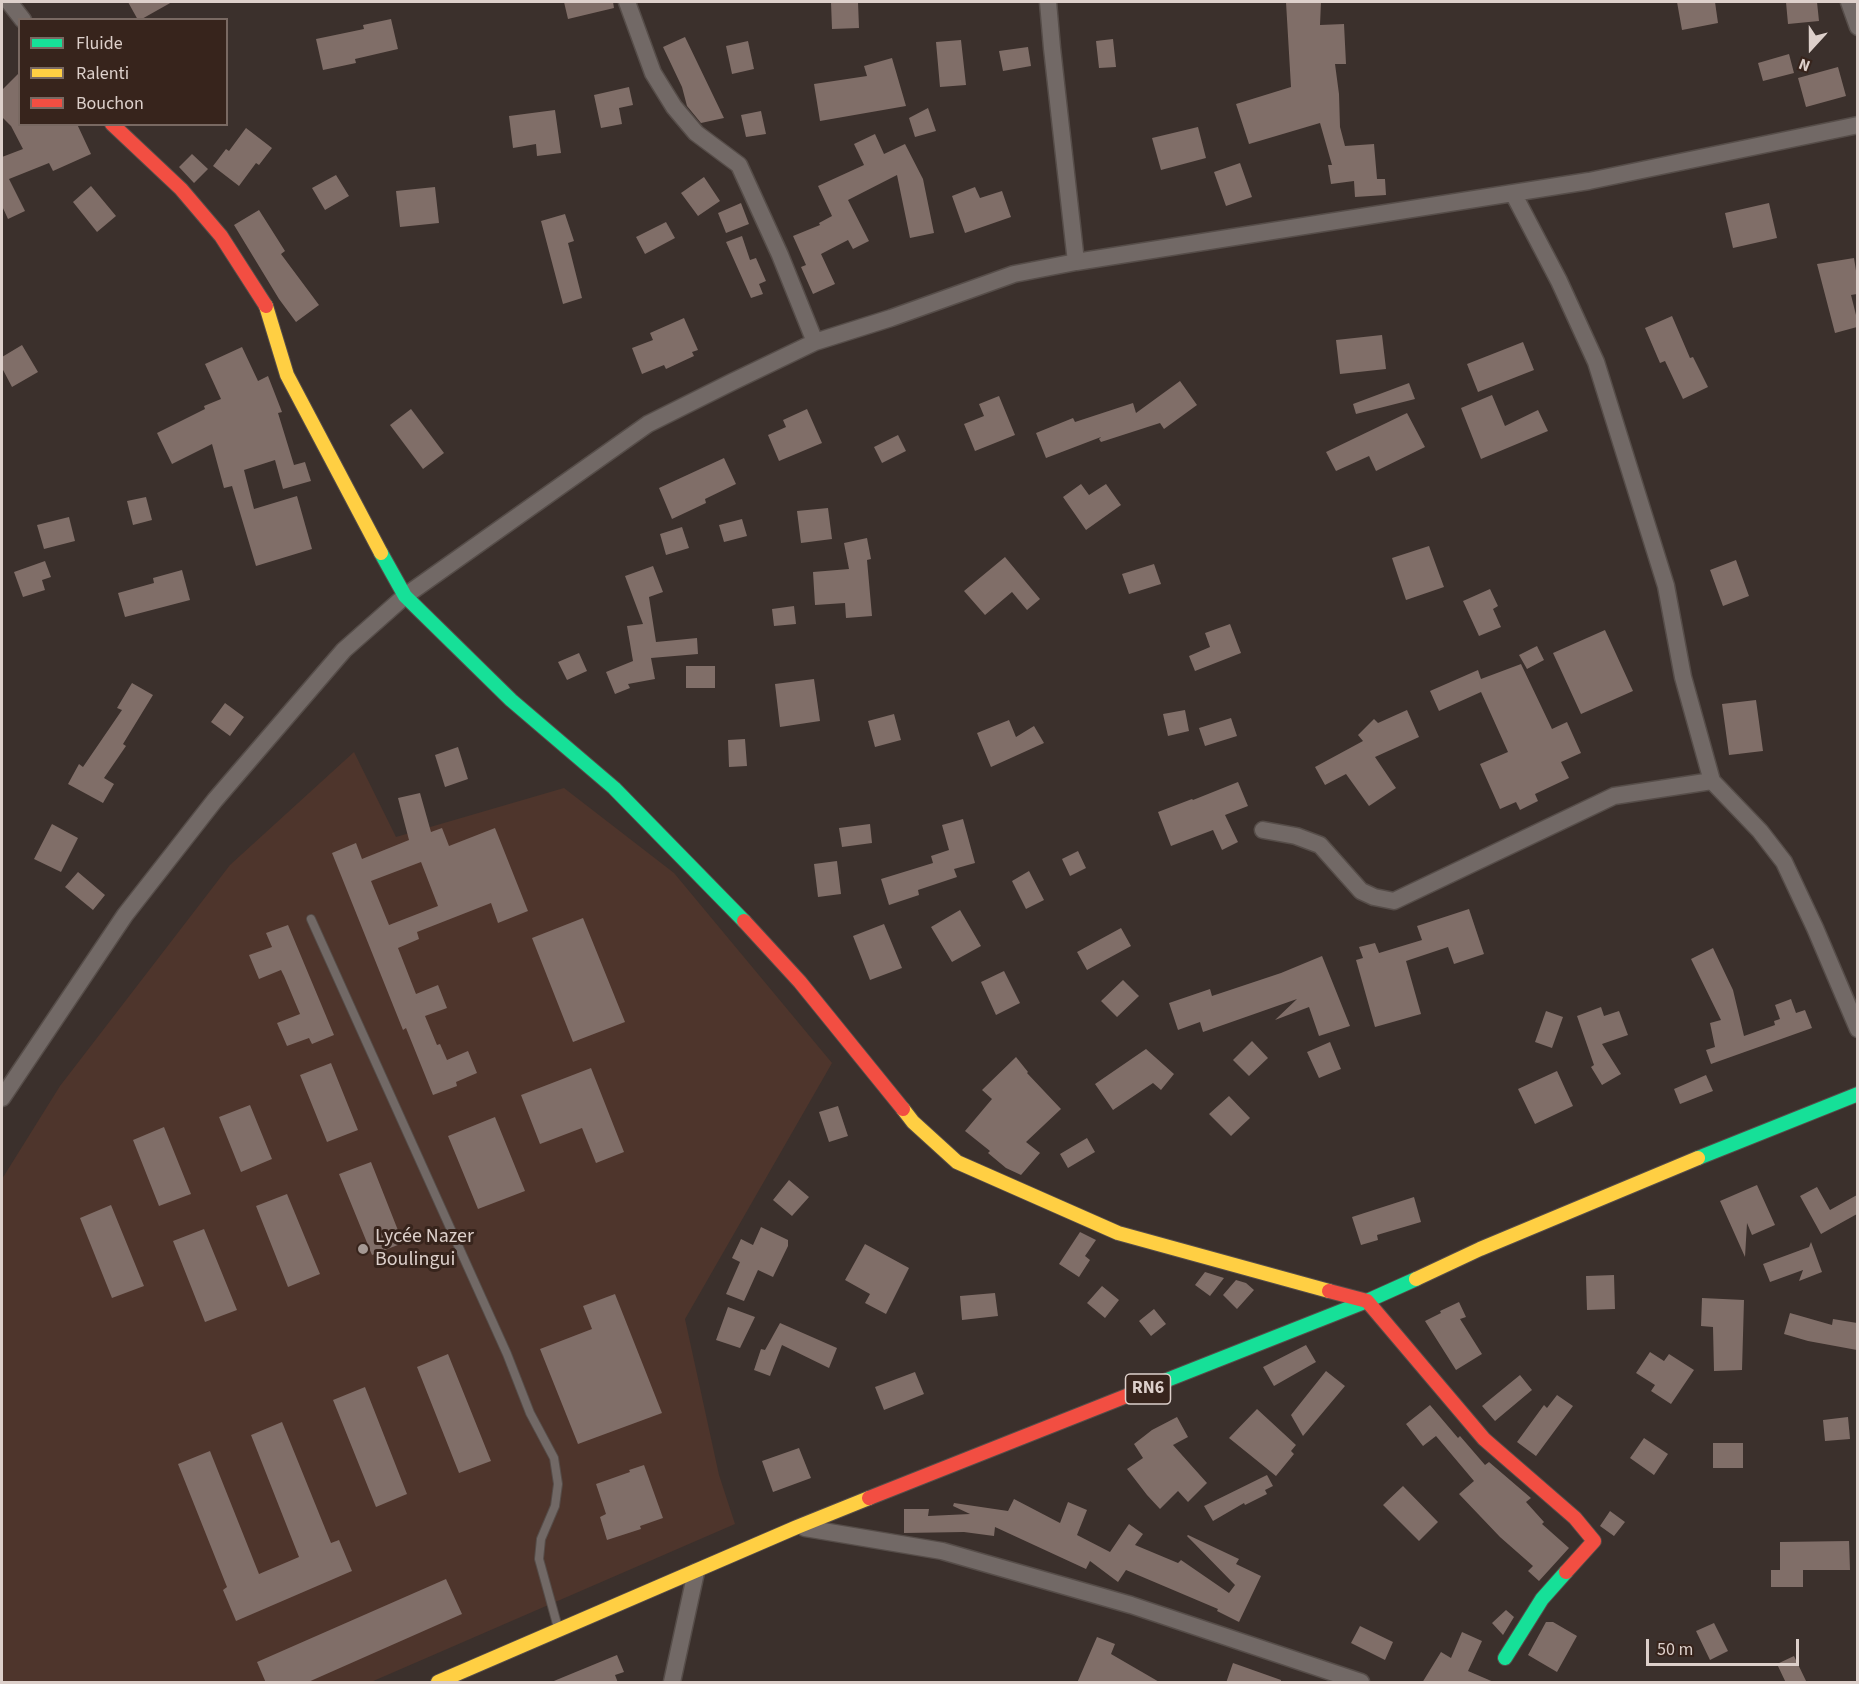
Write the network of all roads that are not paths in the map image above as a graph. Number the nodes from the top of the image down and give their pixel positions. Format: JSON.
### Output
{"nodes":[{"id":1,"x":9,"y":2,"type":"edge"},
{"id":2,"x":627,"y":2,"type":"edge"},
{"id":3,"x":1048,"y":2,"type":"edge"},
{"id":4,"x":1849,"y":2,"type":"edge"},
{"id":5,"x":21,"y":18,"type":"edge"},
{"id":6,"x":1857,"y":27,"type":"edge"},
{"id":7,"x":1857,"y":125,"type":"edge"},
{"id":8,"x":114,"y":126,"type":"edge"},
{"id":9,"x":1513,"y":193,"type":"junction"},
{"id":10,"x":1076,"y":262,"type":"junction"},
{"id":11,"x":815,"y":342,"type":"junction"},
{"id":12,"x":405,"y":596,"type":"junction"},
{"id":13,"x":1712,"y":781,"type":"junction"},
{"id":14,"x":1263,"y":831,"type":"dead end"},
{"id":15,"x":311,"y":919,"type":"dead end"},
{"id":16,"x":1857,"y":1029,"type":"edge"},
{"id":17,"x":1857,"y":1094,"type":"edge"},
{"id":18,"x":2,"y":1098,"type":"edge"},
{"id":19,"x":1367,"y":1300,"type":"junction"},
{"id":20,"x":797,"y":1527,"type":"junction"},
{"id":21,"x":696,"y":1572,"type":"junction"},
{"id":22,"x":559,"y":1630,"type":"junction"},
{"id":23,"x":1504,"y":1658,"type":"dead end"},
{"id":24,"x":438,"y":1683,"type":"edge"},
{"id":25,"x":672,"y":1683,"type":"edge"},
{"id":26,"x":1360,"y":1683,"type":"edge"}],
"edges":[{"from":1,"to":5,"type":"street"},
{"from":2,"to":11,"type":"street"},
{"from":3,"to":10,"type":"street"},
{"from":4,"to":6,"type":"street"},
{"from":7,"to":9,"type":"street"},
{"from":8,"to":12,"type":"main road"},
{"from":9,"to":10,"type":"street"},
{"from":9,"to":13,"type":"street"},
{"from":10,"to":11,"type":"street"},
{"from":11,"to":12,"type":"street"},
{"from":12,"to":18,"type":"street"},
{"from":12,"to":19,"type":"main road"},
{"from":13,"to":14,"type":"street"},
{"from":13,"to":16,"type":"street"},
{"from":15,"to":22,"type":"lane"},
{"from":17,"to":19,"type":"main road","number":"RN6"},
{"from":19,"to":20,"type":"main road","number":"RN6"},
{"from":19,"to":23,"type":"main road"},
{"from":20,"to":21,"type":"main road","number":"RN6"},
{"from":20,"to":26,"type":"street"},
{"from":21,"to":22,"type":"main road","number":"RN6"},
{"from":21,"to":25,"type":"street"},
{"from":22,"to":24,"type":"main road","number":"RN6"}]}
